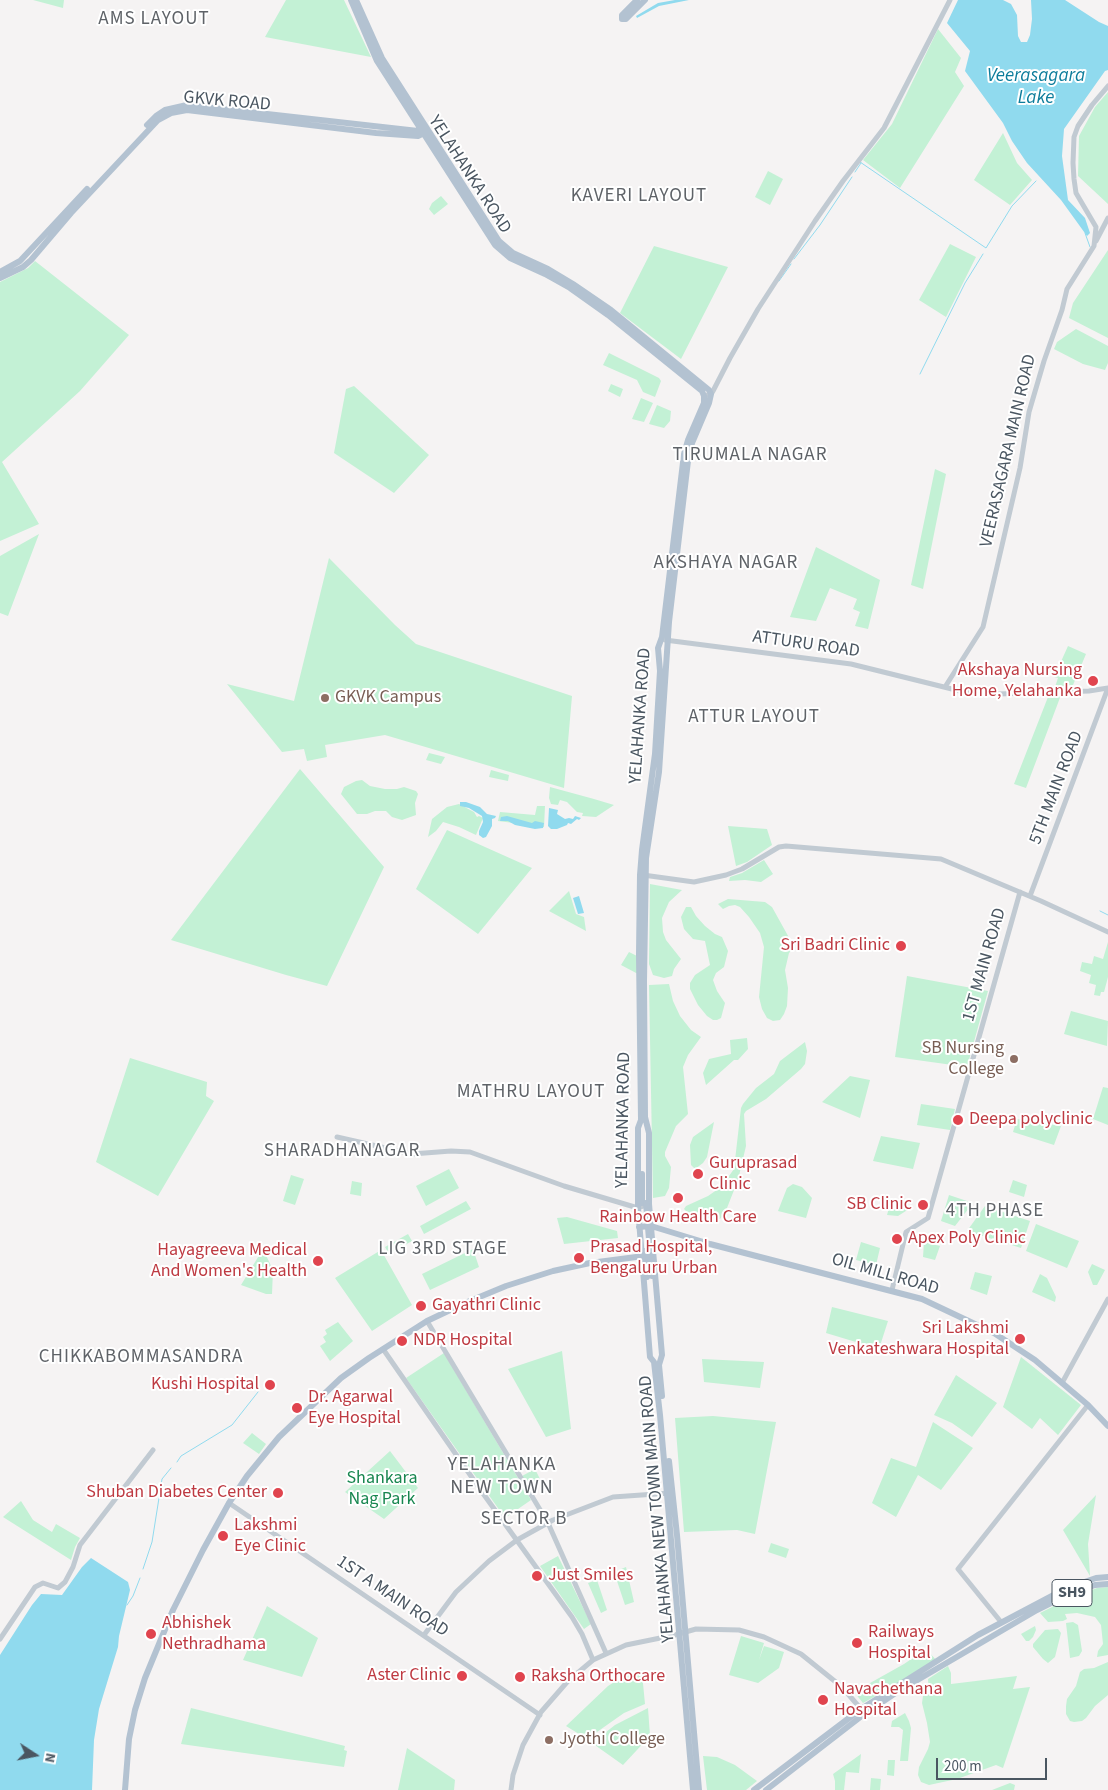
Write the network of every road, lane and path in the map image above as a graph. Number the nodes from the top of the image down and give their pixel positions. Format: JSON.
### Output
{"nodes":[{"id":1,"x":350,"y":0,"type":"edge"},
{"id":2,"x":356,"y":0,"type":"edge"},
{"id":3,"x":637,"y":0,"type":"edge"},
{"id":4,"x":645,"y":0,"type":"edge"},
{"id":5,"x":950,"y":0,"type":"edge"},
{"id":6,"x":1108,"y":86,"type":"edge"},
{"id":7,"x":425,"y":130,"type":"junction"},
{"id":8,"x":1108,"y":218,"type":"edge"},
{"id":9,"x":1094,"y":246,"type":"junction"},
{"id":10,"x":0,"y":272,"type":"edge"},
{"id":11,"x":0,"y":278,"type":"edge"},
{"id":12,"x":707,"y":395,"type":"junction"},
{"id":13,"x":665,"y":640,"type":"junction"},
{"id":14,"x":944,"y":687,"type":"junction"},
{"id":15,"x":1108,"y":688,"type":"edge"},
{"id":16,"x":643,"y":875,"type":"junction"},
{"id":17,"x":1020,"y":892,"type":"junction"},
{"id":18,"x":1030,"y":896,"type":"junction"},
{"id":19,"x":1108,"y":932,"type":"edge"},
{"id":20,"x":337,"y":1137,"type":"dead end"},
{"id":21,"x":644,"y":1204,"type":"junction"},
{"id":22,"x":651,"y":1226,"type":"junction"},
{"id":23,"x":639,"y":1227,"type":"junction"},
{"id":24,"x":654,"y":1255,"type":"junction"},
{"id":25,"x":642,"y":1256,"type":"junction"},
{"id":26,"x":892,"y":1290,"type":"junction"},
{"id":27,"x":1108,"y":1299,"type":"edge"},
{"id":28,"x":427,"y":1321,"type":"junction"},
{"id":29,"x":383,"y":1349,"type":"junction"},
{"id":30,"x":656,"y":1364,"type":"junction"},
{"id":31,"x":1062,"y":1383,"type":"junction"},
{"id":32,"x":1088,"y":1405,"type":"junction"},
{"id":33,"x":1108,"y":1426,"type":"edge"},
{"id":34,"x":153,"y":1450,"type":"dead end"},
{"id":35,"x":670,"y":1493,"type":"junction"},
{"id":36,"x":229,"y":1503,"type":"junction"},
{"id":37,"x":548,"y":1523,"type":"junction"},
{"id":38,"x":517,"y":1540,"type":"junction"},
{"id":39,"x":1108,"y":1577,"type":"edge"},
{"id":40,"x":1108,"y":1584,"type":"edge"},
{"id":41,"x":1034,"y":1608,"type":"junction"},
{"id":42,"x":1001,"y":1622,"type":"junction"},
{"id":43,"x":684,"y":1624,"type":"junction"},
{"id":44,"x":696,"y":1629,"type":"junction"},
{"id":45,"x":682,"y":1633,"type":"junction"},
{"id":46,"x":424,"y":1636,"type":"junction"},
{"id":47,"x":0,"y":1639,"type":"edge"},
{"id":48,"x":606,"y":1653,"type":"junction"},
{"id":49,"x":593,"y":1660,"type":"junction"},
{"id":50,"x":861,"y":1708,"type":"junction"},
{"id":51,"x":540,"y":1715,"type":"junction"},
{"id":52,"x":126,"y":1790,"type":"edge"},
{"id":53,"x":511,"y":1790,"type":"edge"},
{"id":54,"x":693,"y":1790,"type":"edge"},
{"id":55,"x":699,"y":1790,"type":"edge"},
{"id":56,"x":754,"y":1790,"type":"edge"},
{"id":57,"x":766,"y":1790,"type":"edge"}],
"edges":[{"from":1,"to":7,"type":"main road","name":"YELAHANKA ROAD"},
{"from":2,"to":7,"type":"main road","name":"YELAHANKA ROAD"},
{"from":3,"to":4,"type":"main road"},
{"from":5,"to":12,"type":"street"},
{"from":6,"to":9,"type":"street"},
{"from":7,"to":10,"type":"main road","name":"GKVK ROAD"},
{"from":7,"to":11,"type":"main road","name":"GKVK ROAD"},
{"from":7,"to":12,"type":"main road","name":"YELAHANKA ROAD"},
{"from":8,"to":9,"type":"street","name":"VEERASAGARA MAIN ROAD"},
{"from":9,"to":14,"type":"street","name":"VEERASAGARA MAIN ROAD"},
{"from":12,"to":13,"type":"main road","name":"YELAHANKA ROAD"},
{"from":13,"to":14,"type":"street","name":"ATTURU ROAD"},
{"from":13,"to":16,"type":"main road","name":"YELAHANKA ROAD"},
{"from":13,"to":16,"type":"main road","name":"YELAHANKA ROAD"},
{"from":14,"to":15,"type":"street","name":"ATTURU ROAD"},
{"from":15,"to":18,"type":"street","name":"5TH MAIN ROAD"},
{"from":16,"to":17,"type":"street"},
{"from":16,"to":21,"type":"main road","name":"YELAHANKA ROAD"},
{"from":17,"to":18,"type":"street"},
{"from":17,"to":26,"type":"street","name":"1ST MAIN ROAD"},
{"from":18,"to":19,"type":"street"},
{"from":20,"to":21,"type":"street"},
{"from":21,"to":22,"type":"main road","name":"YELAHANKA ROAD"},
{"from":21,"to":23,"type":"main road","name":"YELAHANKA ROAD"},
{"from":21,"to":30,"type":"main road","bridge":true},
{"from":22,"to":23,"type":"main road"},
{"from":22,"to":24,"type":"main road","name":"YELAHANKA NEW TOWN MAIN ROAD"},
{"from":22,"to":26,"type":"main road","name":"OIL MILL ROAD"},
{"from":23,"to":25,"type":"main road","name":"YELAHANKA ROAD"},
{"from":24,"to":25,"type":"main road"},
{"from":24,"to":30,"type":"main road","name":"YELAHANKA NEW TOWN MAIN ROAD"},
{"from":25,"to":28,"type":"main road"},
{"from":25,"to":30,"type":"main road","name":"YELAHANKA NEW TOWN MAIN ROAD"},
{"from":26,"to":31,"type":"main road","name":"OIL MILL ROAD"},
{"from":27,"to":31,"type":"street"},
{"from":28,"to":29,"type":"main road"},
{"from":28,"to":37,"type":"street"},
{"from":29,"to":36,"type":"main road"},
{"from":29,"to":38,"type":"street"},
{"from":30,"to":35,"type":"main road","name":"YELAHANKA NEW TOWN MAIN ROAD"},
{"from":31,"to":32,"type":"main road","name":"OIL MILL ROAD"},
{"from":32,"to":33,"type":"main road","name":"OIL MILL ROAD"},
{"from":32,"to":42,"type":"street"},
{"from":34,"to":47,"type":"street"},
{"from":35,"to":37,"type":"street"},
{"from":35,"to":43,"type":"main road","name":"YELAHANKA NEW TOWN MAIN ROAD"},
{"from":35,"to":45,"type":"main road","name":"YELAHANKA NEW TOWN MAIN ROAD"},
{"from":36,"to":46,"type":"street","name":"1ST A MAIN ROAD"},
{"from":36,"to":52,"type":"main road"},
{"from":37,"to":38,"type":"street"},
{"from":37,"to":48,"type":"street"},
{"from":38,"to":46,"type":"street"},
{"from":38,"to":49,"type":"street"},
{"from":39,"to":41,"type":"main road","number":"SH9"},
{"from":40,"to":41,"type":"main road","number":"SH9"},
{"from":41,"to":42,"type":"main road","number":"SH9"},
{"from":41,"to":57,"type":"main road","number":"SH9"},
{"from":42,"to":50,"type":"main road","number":"SH9"},
{"from":43,"to":44,"type":"street"},
{"from":43,"to":45,"type":"main road","name":"YELAHANKA NEW TOWN MAIN ROAD"},
{"from":44,"to":45,"type":"street"},
{"from":44,"to":50,"type":"street"},
{"from":45,"to":48,"type":"street"},
{"from":45,"to":54,"type":"main road","name":"YELAHANKA NEW TOWN MAIN ROAD"},
{"from":45,"to":55,"type":"main road","name":"YELAHANKA NEW TOWN MAIN ROAD"},
{"from":46,"to":51,"type":"street","name":"1ST A MAIN ROAD"},
{"from":48,"to":49,"type":"street"},
{"from":49,"to":51,"type":"street"},
{"from":50,"to":56,"type":"main road","number":"SH9"},
{"from":51,"to":53,"type":"street"}]}
